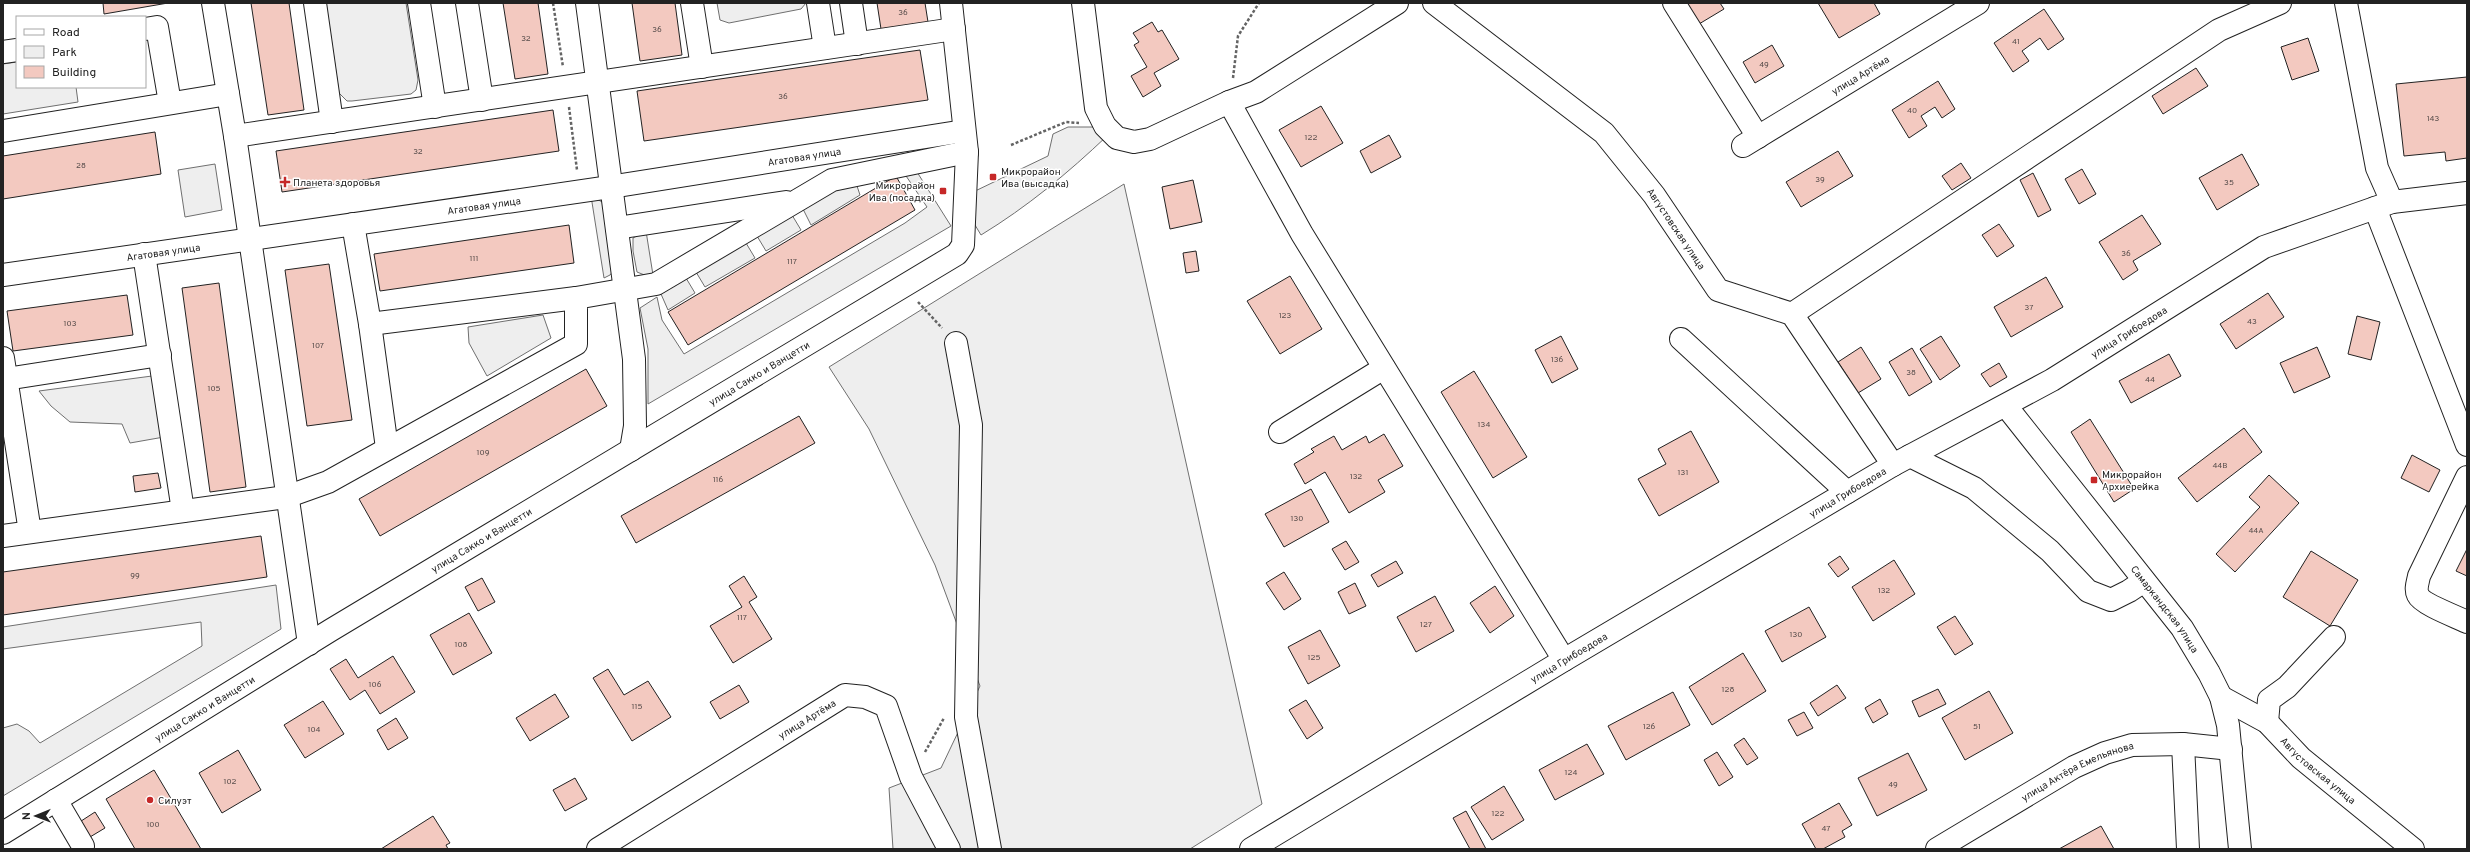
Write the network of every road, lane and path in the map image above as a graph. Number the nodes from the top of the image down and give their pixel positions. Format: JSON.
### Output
{"nodes":[{"id":1,"x":213,"y":3,"type":"edge"},
{"id":2,"x":315,"y":3,"type":"edge"},
{"id":3,"x":419,"y":3,"type":"edge"},
{"id":4,"x":467,"y":3,"type":"edge"},
{"id":5,"x":587,"y":3,"type":"edge"},
{"id":6,"x":692,"y":3,"type":"edge"},
{"id":7,"x":818,"y":3,"type":"edge"},
{"id":8,"x":851,"y":3,"type":"edge"},
{"id":9,"x":951,"y":3,"type":"edge"},
{"id":10,"x":1082,"y":3,"type":"edge"},
{"id":11,"x":1259,"y":3,"type":"edge"},
{"id":12,"x":1397,"y":3,"type":"edge"},
{"id":13,"x":1434,"y":3,"type":"edge"},
{"id":14,"x":1674,"y":3,"type":"edge"},
{"id":15,"x":1978,"y":3,"type":"edge"},
{"id":16,"x":2280,"y":3,"type":"edge"},
{"id":17,"x":2346,"y":3,"type":"edge"},
{"id":18,"x":146,"y":29,"type":"edge"},
{"id":19,"x":954,"y":29,"type":"junction"},
{"id":20,"x":858,"y":44,"type":"junction"},
{"id":21,"x":825,"y":48,"type":"junction"},
{"id":22,"x":16,"y":50,"type":"edge"},
{"id":23,"x":3,"y":52,"type":"edge"},
{"id":24,"x":702,"y":67,"type":"junction"},
{"id":25,"x":597,"y":83,"type":"junction"},
{"id":26,"x":228,"y":94,"type":"junction"},
{"id":27,"x":482,"y":100,"type":"junction"},
{"id":28,"x":1229,"y":102,"type":"junction"},
{"id":29,"x":170,"y":103,"type":"junction"},
{"id":30,"x":435,"y":107,"type":"junction"},
{"id":31,"x":332,"y":122,"type":"junction"},
{"id":32,"x":1105,"y":126,"type":"junction"},
{"id":33,"x":3,"y":131,"type":"edge"},
{"id":34,"x":235,"y":136,"type":"junction"},
{"id":35,"x":966,"y":142,"type":"junction"},
{"id":36,"x":1011,"y":145,"type":"dead end"},
{"id":37,"x":610,"y":187,"type":"junction"},
{"id":38,"x":2467,"y":193,"type":"edge"},
{"id":39,"x":798,"y":200,"type":"junction"},
{"id":40,"x":2384,"y":205,"type":"junction"},
{"id":41,"x":353,"y":224,"type":"junction"},
{"id":42,"x":617,"y":228,"type":"junction"},
{"id":43,"x":250,"y":238,"type":"junction"},
{"id":44,"x":144,"y":254,"type":"junction"},
{"id":45,"x":3,"y":275,"type":"edge"},
{"id":46,"x":904,"y":287,"type":"junction"},
{"id":47,"x":626,"y":290,"type":"junction"},
{"id":48,"x":576,"y":298,"type":"junction"},
{"id":49,"x":1792,"y":314,"type":"junction"},
{"id":50,"x":370,"y":324,"type":"junction"},
{"id":51,"x":1681,"y":338,"type":"dead end"},
{"id":52,"x":956,"y":343,"type":"joint"},
{"id":53,"x":160,"y":355,"type":"junction"},
{"id":54,"x":3,"y":358,"type":"edge"},
{"id":55,"x":1384,"y":368,"type":"junction"},
{"id":56,"x":6,"y":379,"type":"junction"},
{"id":57,"x":2006,"y":406,"type":"junction"},
{"id":58,"x":1280,"y":432,"type":"dead end"},
{"id":59,"x":2466,"y":439,"type":"edge"},
{"id":60,"x":387,"y":448,"type":"junction"},
{"id":61,"x":631,"y":450,"type":"junction"},
{"id":62,"x":1901,"y":461,"type":"junction"},
{"id":63,"x":2467,"y":477,"type":"edge"},
{"id":64,"x":1847,"y":492,"type":"junction"},
{"id":65,"x":286,"y":497,"type":"junction"},
{"id":66,"x":183,"y":511,"type":"junction"},
{"id":67,"x":30,"y":532,"type":"junction"},
{"id":68,"x":3,"y":536,"type":"edge"},
{"id":69,"x":2144,"y":581,"type":"junction"},
{"id":70,"x":2467,"y":622,"type":"edge"},
{"id":71,"x":2334,"y":637,"type":"dead end"},
{"id":72,"x":309,"y":644,"type":"junction"},
{"id":73,"x":1564,"y":660,"type":"junction"},
{"id":74,"x":2221,"y":697,"type":"junction"},
{"id":75,"x":944,"y":717,"type":"dead end"},
{"id":76,"x":2267,"y":722,"type":"junction"},
{"id":77,"x":2183,"y":744,"type":"junction"},
{"id":78,"x":2231,"y":749,"type":"junction"},
{"id":79,"x":911,"y":777,"type":"junction"},
{"id":80,"x":56,"y":800,"type":"junction"},
{"id":81,"x":3,"y":833,"type":"edge"},
{"id":82,"x":83,"y":846,"type":"dead end"},
{"id":83,"x":598,"y":849,"type":"edge"},
{"id":84,"x":949,"y":849,"type":"edge"},
{"id":85,"x":990,"y":849,"type":"edge"},
{"id":86,"x":1251,"y":849,"type":"edge"},
{"id":87,"x":1937,"y":849,"type":"edge"},
{"id":88,"x":2188,"y":849,"type":"edge"},
{"id":89,"x":2240,"y":849,"type":"edge"},
{"id":90,"x":2413,"y":849,"type":"edge"}],
"edges":[{"from":1,"to":26,"type":"street"},
{"from":2,"to":31,"type":"street"},
{"from":3,"to":30,"type":"street"},
{"from":4,"to":27,"type":"street"},
{"from":5,"to":25,"type":"street"},
{"from":6,"to":24,"type":"street"},
{"from":7,"to":21,"type":"street"},
{"from":8,"to":20,"type":"street"},
{"from":9,"to":19,"type":"street"},
{"from":10,"to":32,"type":"street"},
{"from":11,"to":28,"type":"path"},
{"from":12,"to":28,"type":"street"},
{"from":13,"to":49,"type":"street","name":"Августовская улица"},
{"from":14,"to":15,"type":"street","name":"улица Артёма"},
{"from":16,"to":49,"type":"street"},
{"from":17,"to":40,"type":"street"},
{"from":18,"to":29,"type":"street"},
{"from":19,"to":20,"type":"street"},
{"from":19,"to":35,"type":"street"},
{"from":20,"to":21,"type":"street"},
{"from":21,"to":24,"type":"street"},
{"from":22,"to":23,"type":"street"},
{"from":24,"to":25,"type":"street"},
{"from":25,"to":27,"type":"street"},
{"from":25,"to":37,"type":"street"},
{"from":26,"to":29,"type":"street"},
{"from":26,"to":34,"type":"street"},
{"from":27,"to":30,"type":"street"},
{"from":28,"to":32,"type":"street"},
{"from":28,"to":55,"type":"street"},
{"from":29,"to":33,"type":"street"},
{"from":30,"to":31,"type":"street"},
{"from":31,"to":34,"type":"street"},
{"from":32,"to":36,"type":"path"},
{"from":34,"to":43,"type":"street"},
{"from":35,"to":37,"type":"street","name":"Агатовая улица"},
{"from":35,"to":39,"type":"street"},
{"from":35,"to":46,"type":"street","name":"улица Сакко и Ванцетти"},
{"from":37,"to":41,"type":"street","name":"Агатовая улица"},
{"from":37,"to":42,"type":"street"},
{"from":38,"to":40,"type":"street","name":"улица Грибоедова"},
{"from":39,"to":42,"type":"street"},
{"from":39,"to":47,"type":"street"},
{"from":40,"to":57,"type":"street","name":"улица Грибоедова"},
{"from":40,"to":59,"type":"street"},
{"from":41,"to":43,"type":"street","name":"Агатовая улица"},
{"from":41,"to":50,"type":"street"},
{"from":42,"to":47,"type":"street"},
{"from":43,"to":44,"type":"street","name":"Агатовая улица"},
{"from":43,"to":65,"type":"street"},
{"from":44,"to":45,"type":"street","name":"Агатовая улица"},
{"from":44,"to":53,"type":"street"},
{"from":46,"to":52,"type":"path"},
{"from":46,"to":61,"type":"street","name":"улица Сакко и Ванцетти"},
{"from":47,"to":48,"type":"street"},
{"from":47,"to":61,"type":"street"},
{"from":48,"to":50,"type":"street"},
{"from":48,"to":60,"type":"street"},
{"from":49,"to":62,"type":"street"},
{"from":50,"to":60,"type":"street"},
{"from":51,"to":64,"type":"street"},
{"from":52,"to":85,"type":"street"},
{"from":53,"to":56,"type":"street"},
{"from":53,"to":66,"type":"street"},
{"from":54,"to":56,"type":"street"},
{"from":55,"to":58,"type":"street"},
{"from":55,"to":73,"type":"street"},
{"from":56,"to":67,"type":"street"},
{"from":57,"to":62,"type":"street","name":"улица Грибоедова"},
{"from":57,"to":69,"type":"street","name":"Самаркандская улица"},
{"from":60,"to":65,"type":"street"},
{"from":61,"to":72,"type":"street","name":"улица Сакко и Ванцетти"},
{"from":62,"to":64,"type":"street","name":"улица Грибоедова"},
{"from":62,"to":69,"type":"street"},
{"from":63,"to":70,"type":"street"},
{"from":64,"to":73,"type":"street","name":"улица Грибоедова"},
{"from":65,"to":66,"type":"street"},
{"from":65,"to":72,"type":"street"},
{"from":66,"to":67,"type":"street"},
{"from":67,"to":68,"type":"street"},
{"from":69,"to":74,"type":"street","name":"Самаркандская улица"},
{"from":71,"to":76,"type":"street"},
{"from":72,"to":80,"type":"street","name":"улица Сакко и Ванцетти"},
{"from":73,"to":86,"type":"street","name":"улица Грибоедова"},
{"from":74,"to":76,"type":"street","name":"Августовская улица"},
{"from":74,"to":78,"type":"street","name":"Самаркандская улица"},
{"from":75,"to":79,"type":"path"},
{"from":76,"to":90,"type":"street","name":"Августовская улица"},
{"from":77,"to":78,"type":"street","name":"улица Актёра Емельянова"},
{"from":77,"to":87,"type":"street","name":"улица Актёра Емельянова"},
{"from":77,"to":88,"type":"street"},
{"from":78,"to":89,"type":"street","name":"Самаркандская улица"},
{"from":79,"to":83,"type":"street","name":"улица Артёма"},
{"from":79,"to":84,"type":"street","name":"улица Артёма"},
{"from":80,"to":81,"type":"street","name":"улица Сакко и Ванцетти"},
{"from":80,"to":82,"type":"street"}]}
